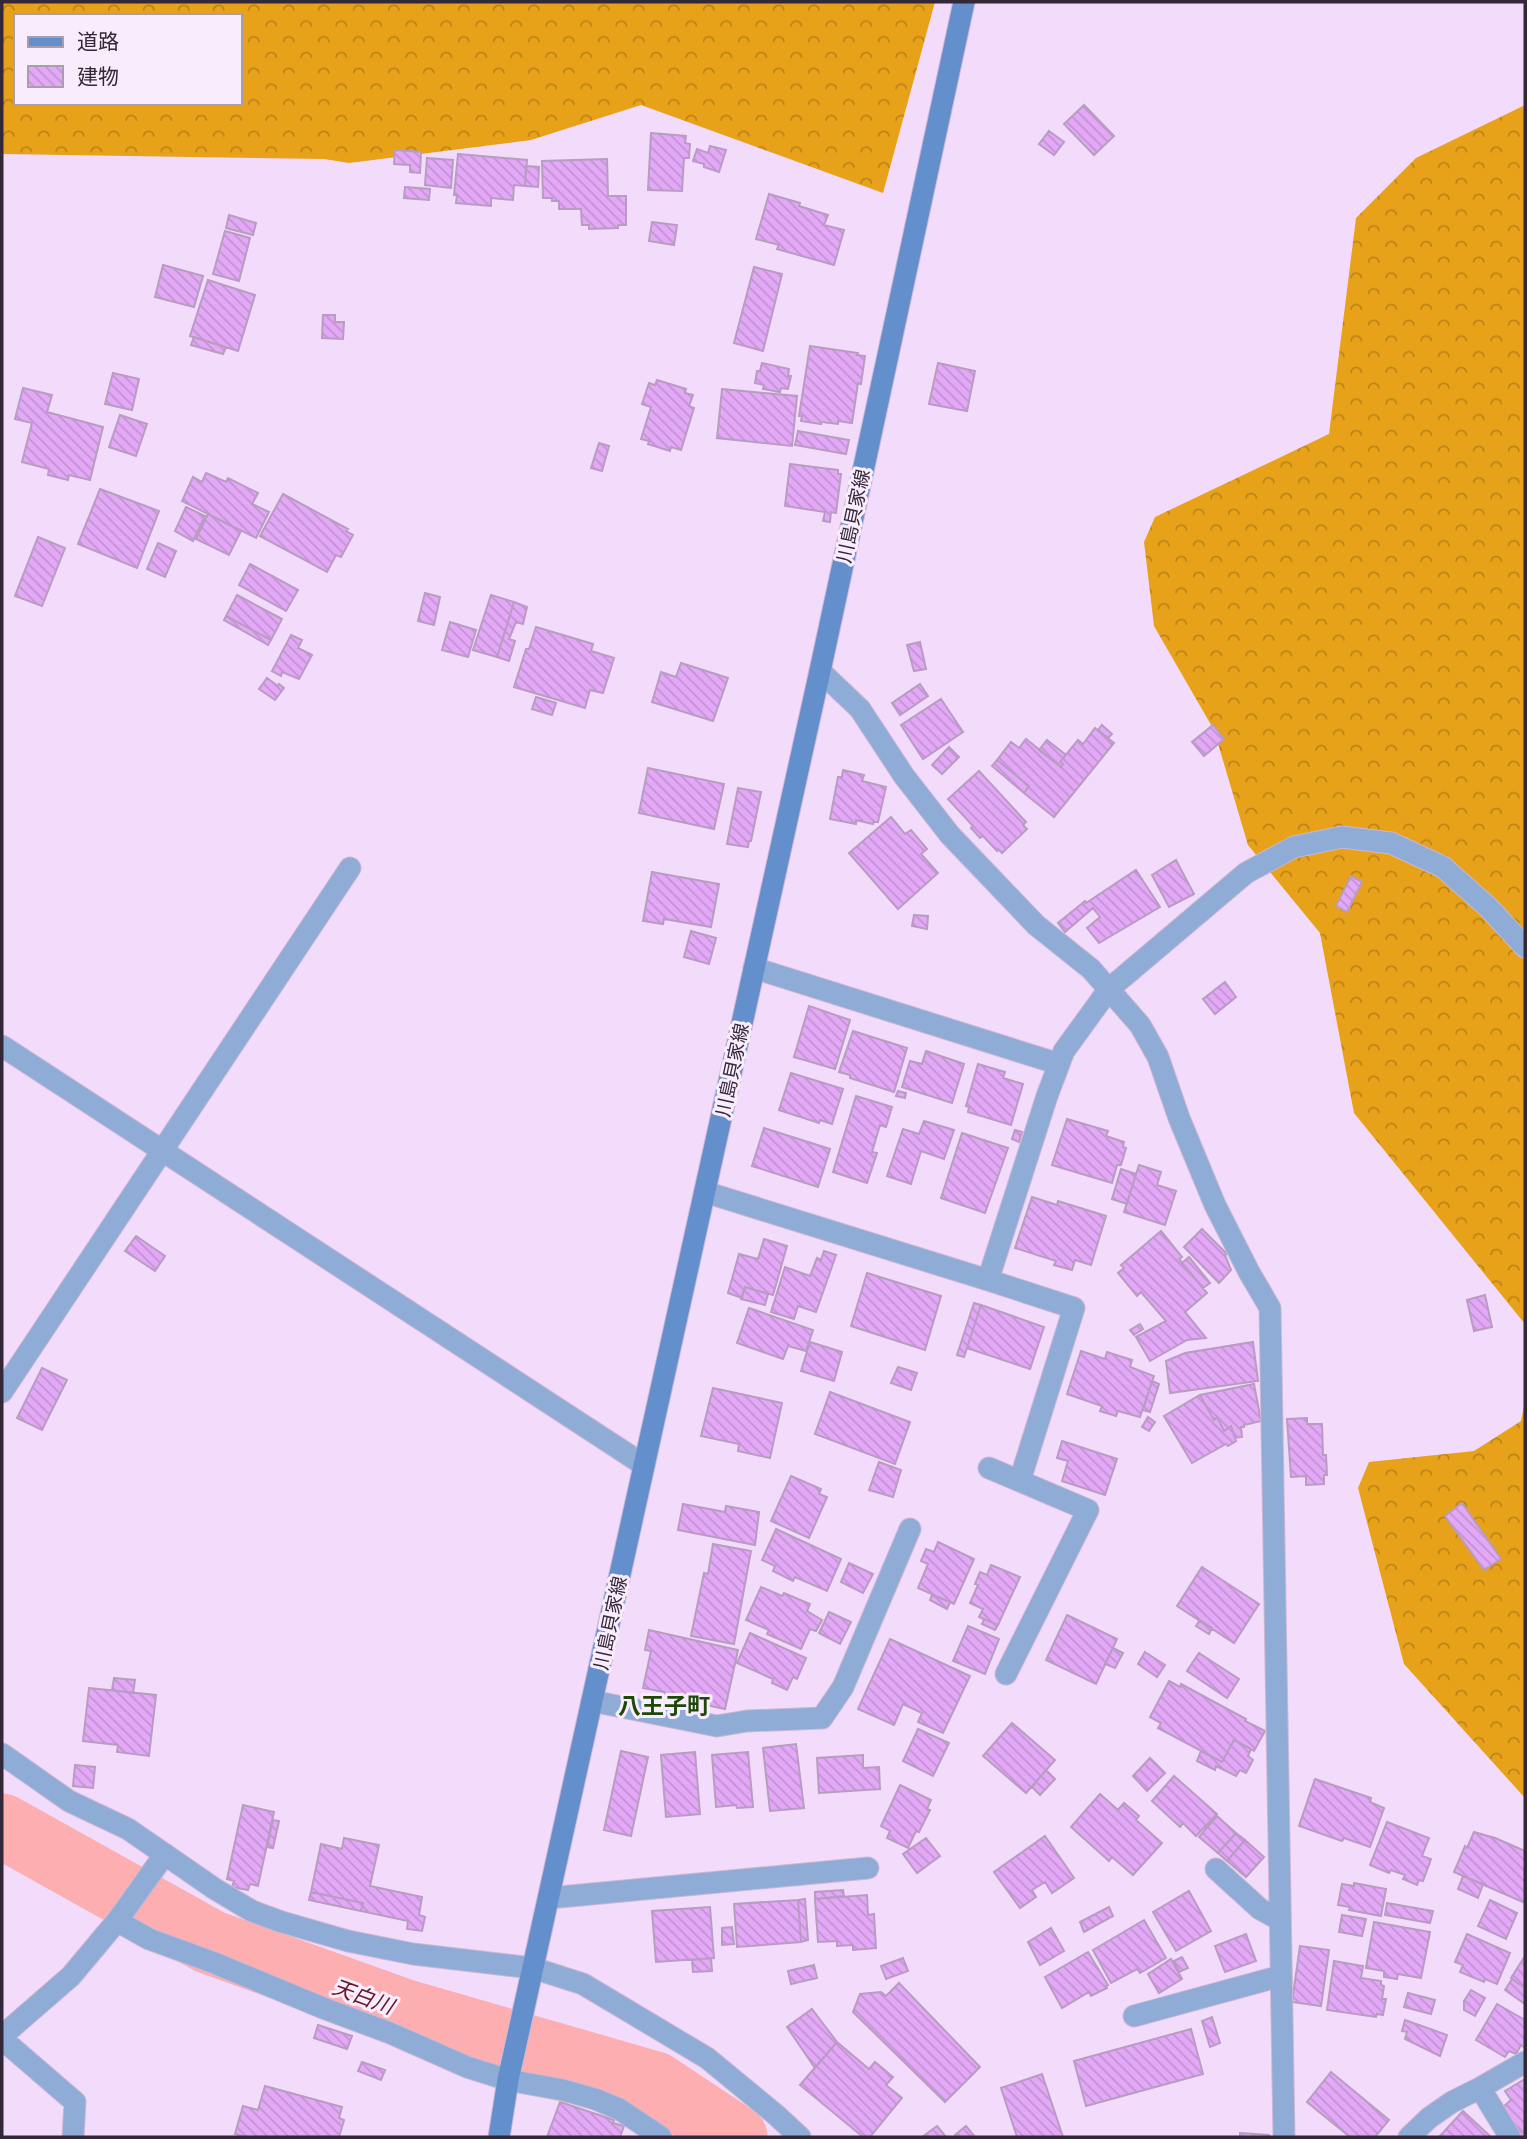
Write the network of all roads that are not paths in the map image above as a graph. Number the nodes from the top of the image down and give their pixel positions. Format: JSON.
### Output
{"nodes":[{"id":1,"x":964,"y":2,"type":"edge"},
{"id":2,"x":820,"y":671,"type":"junction"},
{"id":3,"x":350,"y":868,"type":"dead end"},
{"id":4,"x":1525,"y":947,"type":"edge"},
{"id":5,"x":754,"y":968,"type":"junction"},
{"id":6,"x":1109,"y":989,"type":"junction"},
{"id":7,"x":2,"y":1046,"type":"edge"},
{"id":8,"x":1059,"y":1064,"type":"junction"},
{"id":9,"x":163,"y":1151,"type":"junction"},
{"id":10,"x":705,"y":1192,"type":"junction"},
{"id":11,"x":988,"y":1280,"type":"junction"},
{"id":12,"x":2,"y":1392,"type":"edge"},
{"id":13,"x":644,"y":1465,"type":"junction"},
{"id":14,"x":989,"y":1468,"type":"dead end"},
{"id":15,"x":1020,"y":1480,"type":"junction"},
{"id":16,"x":910,"y":1529,"type":"dead end"},
{"id":17,"x":1006,"y":1674,"type":"dead end"},
{"id":18,"x":592,"y":1701,"type":"junction"},
{"id":19,"x":2,"y":1754,"type":"edge"},
{"id":20,"x":165,"y":1854,"type":"junction"},
{"id":21,"x":868,"y":1868,"type":"dead end"},
{"id":22,"x":1216,"y":1869,"type":"dead end"},
{"id":23,"x":549,"y":1898,"type":"junction"},
{"id":24,"x":1280,"y":1920,"type":"junction"},
{"id":25,"x":117,"y":1921,"type":"junction"},
{"id":26,"x":533,"y":1968,"type":"junction"},
{"id":27,"x":1281,"y":1976,"type":"junction"},
{"id":28,"x":1134,"y":2016,"type":"dead end"},
{"id":29,"x":2,"y":2037,"type":"edge"},
{"id":30,"x":1525,"y":2062,"type":"edge"},
{"id":31,"x":508,"y":2080,"type":"junction"},
{"id":32,"x":1480,"y":2088,"type":"junction"},
{"id":33,"x":73,"y":2137,"type":"edge"},
{"id":34,"x":499,"y":2137,"type":"edge"},
{"id":35,"x":661,"y":2137,"type":"edge"},
{"id":36,"x":800,"y":2137,"type":"edge"},
{"id":37,"x":1284,"y":2137,"type":"edge"},
{"id":38,"x":1409,"y":2137,"type":"edge"},
{"id":39,"x":1510,"y":2137,"type":"edge"}],
"edges":[{"from":1,"to":2,"type":"main road","name":"川島貝家線"},
{"from":2,"to":5,"type":"main road","name":"川島貝家線"},
{"from":2,"to":6,"type":"street"},
{"from":3,"to":9,"type":"street"},
{"from":4,"to":6,"type":"street"},
{"from":5,"to":8,"type":"street"},
{"from":5,"to":10,"type":"main road","name":"川島貝家線"},
{"from":6,"to":8,"type":"street"},
{"from":6,"to":24,"type":"street"},
{"from":7,"to":9,"type":"street"},
{"from":8,"to":11,"type":"street"},
{"from":9,"to":12,"type":"street"},
{"from":9,"to":13,"type":"street"},
{"from":10,"to":11,"type":"street"},
{"from":10,"to":13,"type":"main road","name":"川島貝家線"},
{"from":11,"to":15,"type":"street"},
{"from":13,"to":18,"type":"main road","name":"川島貝家線"},
{"from":14,"to":15,"type":"street"},
{"from":15,"to":17,"type":"street"},
{"from":16,"to":18,"type":"street"},
{"from":18,"to":23,"type":"main road","name":"川島貝家線"},
{"from":19,"to":20,"type":"street"},
{"from":20,"to":25,"type":"street"},
{"from":20,"to":26,"type":"street"},
{"from":21,"to":23,"type":"street"},
{"from":22,"to":24,"type":"street"},
{"from":23,"to":26,"type":"main road","name":"川島貝家線"},
{"from":24,"to":27,"type":"street"},
{"from":25,"to":29,"type":"street"},
{"from":25,"to":31,"type":"street"},
{"from":26,"to":31,"type":"main road","name":"川島貝家線"},
{"from":26,"to":36,"type":"street"},
{"from":27,"to":28,"type":"street"},
{"from":27,"to":37,"type":"street"},
{"from":29,"to":33,"type":"street"},
{"from":30,"to":32,"type":"street"},
{"from":31,"to":34,"type":"main road","name":"川島貝家線"},
{"from":31,"to":35,"type":"street"},
{"from":32,"to":38,"type":"street"},
{"from":32,"to":39,"type":"street"}]}
